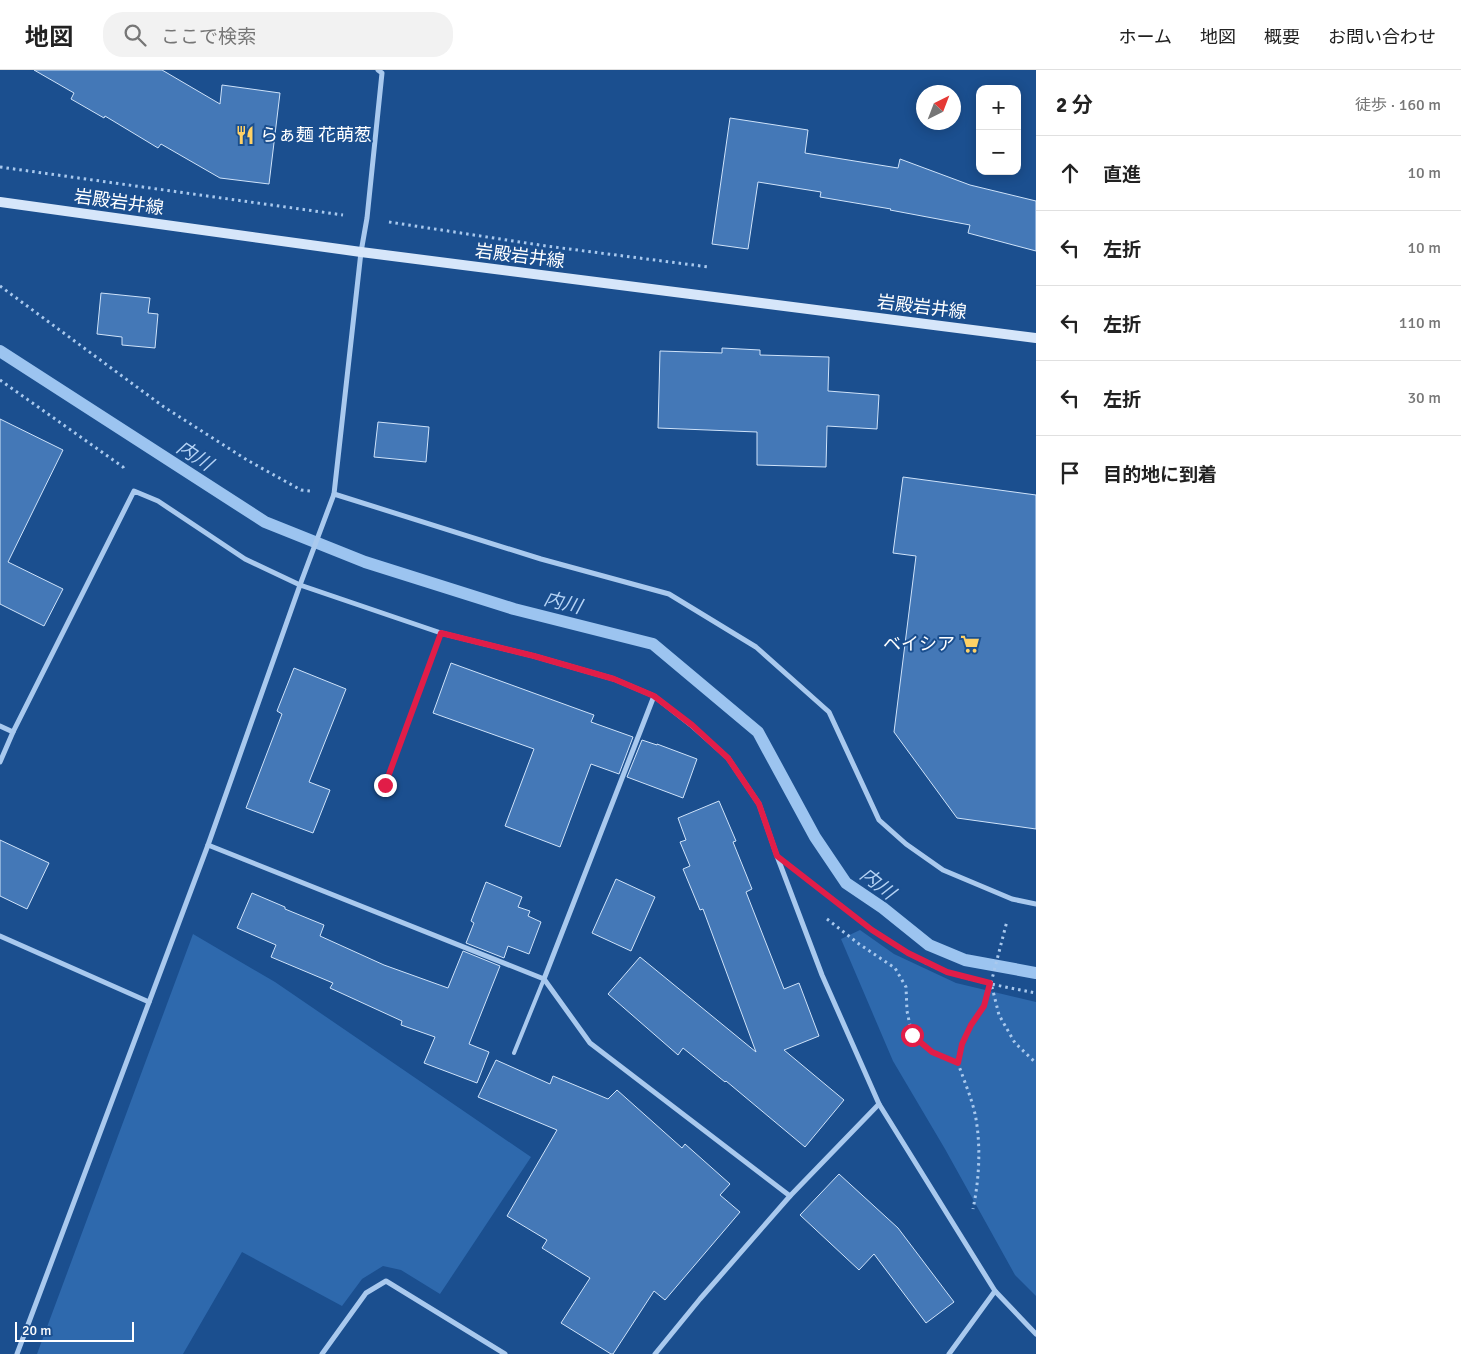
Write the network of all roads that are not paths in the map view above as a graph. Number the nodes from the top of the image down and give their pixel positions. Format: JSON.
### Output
{"nodes":[{"id":1,"x":378,"y":70,"type":"edge"},
{"id":2,"x":0,"y":202,"type":"edge"},
{"id":3,"x":361,"y":252,"type":"junction"},
{"id":4,"x":1036,"y":338,"type":"edge"},
{"id":5,"x":334,"y":494,"type":"junction"},
{"id":6,"x":300,"y":584,"type":"junction"},
{"id":7,"x":441,"y":633,"type":"junction"},
{"id":8,"x":654,"y":696,"type":"junction"},
{"id":9,"x":0,"y":726,"type":"edge"},
{"id":10,"x":13,"y":732,"type":"junction"},
{"id":11,"x":0,"y":762,"type":"edge"},
{"id":12,"x":385,"y":785,"type":"dead end"},
{"id":13,"x":208,"y":845,"type":"junction"},
{"id":14,"x":1036,"y":904,"type":"edge"},
{"id":15,"x":0,"y":936,"type":"edge"},
{"id":16,"x":544,"y":979,"type":"junction"},
{"id":17,"x":149,"y":1002,"type":"junction"},
{"id":18,"x":514,"y":1052,"type":"dead end"},
{"id":19,"x":879,"y":1104,"type":"junction"},
{"id":20,"x":790,"y":1196,"type":"junction"},
{"id":21,"x":996,"y":1290,"type":"junction"},
{"id":22,"x":1036,"y":1334,"type":"edge"},
{"id":23,"x":17,"y":1354,"type":"edge"},
{"id":24,"x":322,"y":1354,"type":"edge"},
{"id":25,"x":505,"y":1354,"type":"edge"},
{"id":26,"x":655,"y":1354,"type":"edge"},
{"id":27,"x":949,"y":1354,"type":"edge"}],
"edges":[{"from":1,"to":3,"type":"street"},
{"from":2,"to":3,"type":"main road","name":"岩殿岩井線"},
{"from":3,"to":4,"type":"main road","name":"岩殿岩井線"},
{"from":3,"to":5,"type":"street"},
{"from":5,"to":6,"type":"street"},
{"from":5,"to":14,"type":"street"},
{"from":6,"to":7,"type":"street"},
{"from":6,"to":10,"type":"street"},
{"from":6,"to":13,"type":"street"},
{"from":7,"to":8,"type":"street"},
{"from":7,"to":12,"type":"lane"},
{"from":8,"to":16,"type":"street"},
{"from":8,"to":19,"type":"street"},
{"from":9,"to":10,"type":"street"},
{"from":10,"to":11,"type":"street"},
{"from":13,"to":16,"type":"street"},
{"from":13,"to":17,"type":"street"},
{"from":15,"to":17,"type":"street"},
{"from":16,"to":18,"type":"lane"},
{"from":16,"to":20,"type":"street"},
{"from":17,"to":23,"type":"street"},
{"from":19,"to":20,"type":"street"},
{"from":19,"to":21,"type":"street"},
{"from":20,"to":26,"type":"street"},
{"from":21,"to":22,"type":"street"},
{"from":21,"to":27,"type":"street"},
{"from":24,"to":25,"type":"street"}]}
